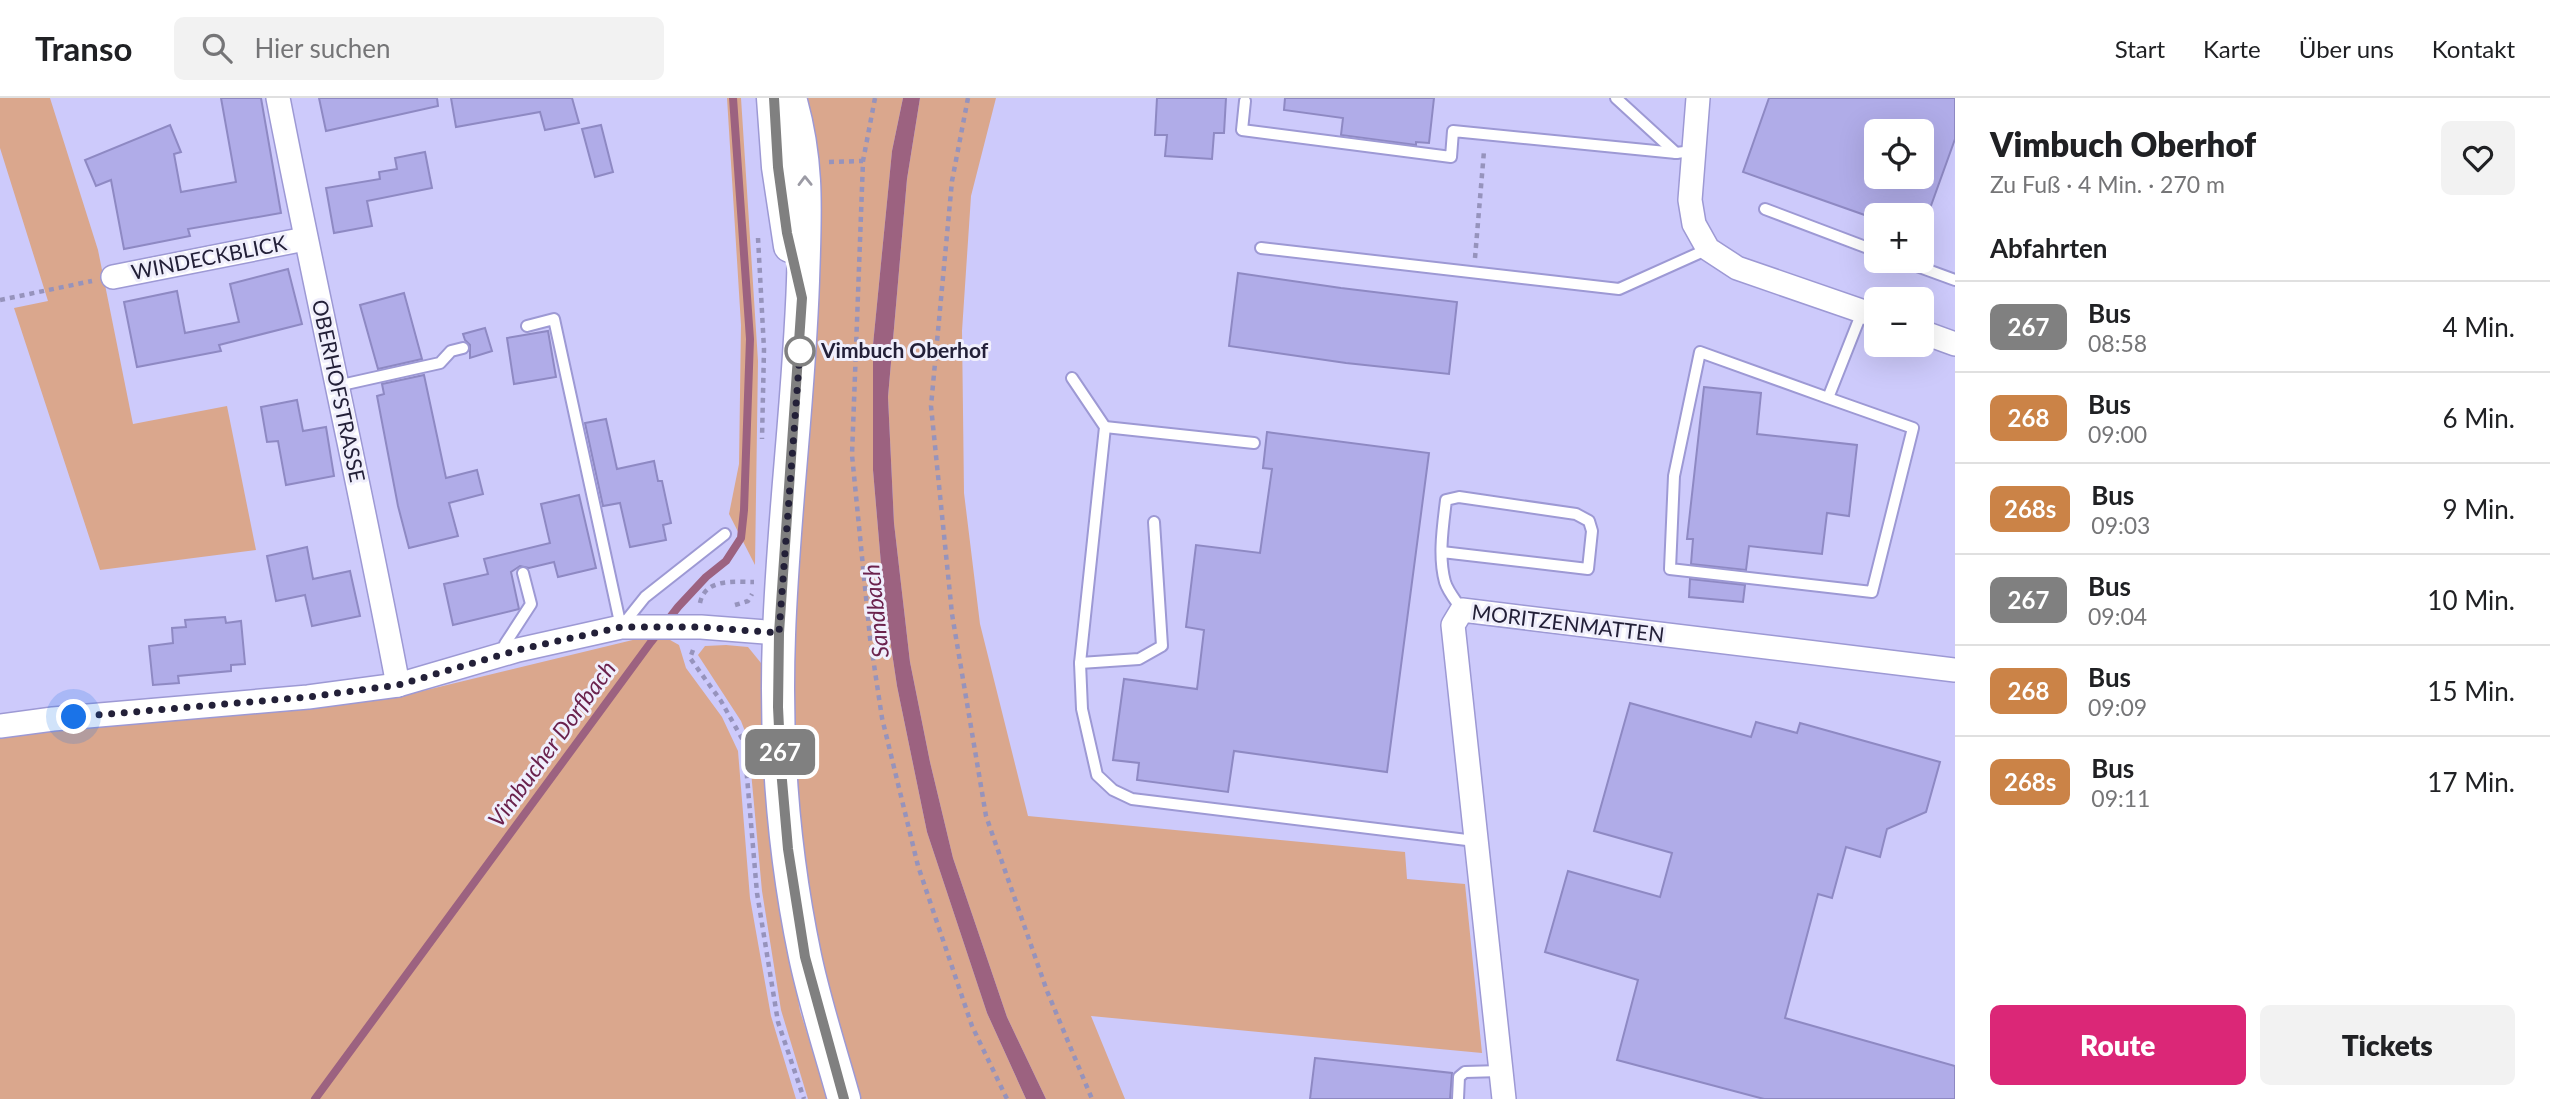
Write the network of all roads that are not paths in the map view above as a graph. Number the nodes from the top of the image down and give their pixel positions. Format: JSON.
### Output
{"nodes":[{"id":1,"x":278,"y":98,"type":"edge"},
{"id":2,"x":774,"y":98,"type":"edge"},
{"id":3,"x":790,"y":98,"type":"edge"},
{"id":4,"x":1616,"y":98,"type":"edge"},
{"id":5,"x":1699,"y":98,"type":"edge"},
{"id":6,"x":1245,"y":100,"type":"dead end"},
{"id":7,"x":1685,"y":152,"type":"junction"},
{"id":8,"x":1765,"y":209,"type":"dead end"},
{"id":9,"x":305,"y":239,"type":"junction"},
{"id":10,"x":1864,"y":246,"type":"edge"},
{"id":11,"x":1261,"y":248,"type":"dead end"},
{"id":12,"x":1707,"y":249,"type":"junction"},
{"id":13,"x":1934,"y":272,"type":"edge"},
{"id":14,"x":113,"y":277,"type":"road end"},
{"id":15,"x":1955,"y":280,"type":"edge"},
{"id":16,"x":802,"y":298,"type":"junction"},
{"id":17,"x":1864,"y":312,"type":"edge"},
{"id":18,"x":1864,"y":324,"type":"edge"},
{"id":19,"x":527,"y":326,"type":"dead end"},
{"id":20,"x":1934,"y":336,"type":"edge"},
{"id":21,"x":1955,"y":344,"type":"edge"},
{"id":22,"x":463,"y":348,"type":"dead end"},
{"id":23,"x":1072,"y":378,"type":"dead end"},
{"id":24,"x":337,"y":386,"type":"junction"},
{"id":25,"x":1828,"y":398,"type":"junction"},
{"id":26,"x":1105,"y":427,"type":"junction"},
{"id":27,"x":1254,"y":443,"type":"dead end"},
{"id":28,"x":1154,"y":522,"type":"dead end"},
{"id":29,"x":725,"y":534,"type":"dead end"},
{"id":30,"x":1442,"y":552,"type":"junction"},
{"id":31,"x":523,"y":573,"type":"dead end"},
{"id":32,"x":1462,"y":610,"type":"junction"},
{"id":33,"x":621,"y":627,"type":"junction"},
{"id":34,"x":779,"y":633,"type":"junction"},
{"id":35,"x":507,"y":654,"type":"junction"},
{"id":36,"x":1080,"y":663,"type":"junction"},
{"id":37,"x":1955,"y":670,"type":"edge"},
{"id":38,"x":398,"y":685,"type":"junction"},
{"id":39,"x":0,"y":726,"type":"edge"},
{"id":40,"x":1475,"y":841,"type":"junction"},
{"id":41,"x":1501,"y":1071,"type":"junction"},
{"id":42,"x":844,"y":1099,"type":"edge"},
{"id":43,"x":1458,"y":1099,"type":"edge"},
{"id":44,"x":1504,"y":1099,"type":"edge"}],
"edges":[{"from":1,"to":9,"type":"street","name":"OBERHOFSTRASSE"},
{"from":2,"to":16,"type":"street"},
{"from":16,"to":3,"type":"street","one_way":true},
{"from":4,"to":7,"type":"lane"},
{"from":5,"to":7,"type":"street"},
{"from":6,"to":7,"type":"lane"},
{"from":7,"to":12,"type":"street"},
{"from":8,"to":10,"type":"lane"},
{"from":9,"to":14,"type":"street","name":"WINDECKBLICK"},
{"from":9,"to":24,"type":"street","name":"OBERHOFSTRASSE"},
{"from":11,"to":12,"type":"lane"},
{"from":12,"to":17,"type":"street"},
{"from":13,"to":15,"type":"lane"},
{"from":16,"to":34,"type":"street"},
{"from":18,"to":25,"type":"lane"},
{"from":19,"to":33,"type":"lane"},
{"from":20,"to":21,"type":"street"},
{"from":22,"to":24,"type":"lane"},
{"from":23,"to":26,"type":"lane"},
{"from":24,"to":38,"type":"street","name":"OBERHOFSTRASSE"},
{"from":25,"to":25,"type":"lane"},
{"from":26,"to":27,"type":"lane"},
{"from":26,"to":36,"type":"lane"},
{"from":28,"to":36,"type":"lane"},
{"from":29,"to":33,"type":"lane"},
{"from":30,"to":30,"type":"lane"},
{"from":30,"to":32,"type":"lane"},
{"from":31,"to":35,"type":"lane"},
{"from":32,"to":37,"type":"street","name":"MORITZENMATTEN"},
{"from":32,"to":40,"type":"street","name":"MORITZENMATTEN"},
{"from":33,"to":34,"type":"street"},
{"from":33,"to":35,"type":"street"},
{"from":34,"to":42,"type":"street"},
{"from":35,"to":38,"type":"street"},
{"from":36,"to":40,"type":"lane"},
{"from":38,"to":39,"type":"street"},
{"from":40,"to":41,"type":"street","name":"MORITZENMATTEN"},
{"from":41,"to":43,"type":"lane"},
{"from":41,"to":44,"type":"street","name":"MORITZENMATTEN"}]}
